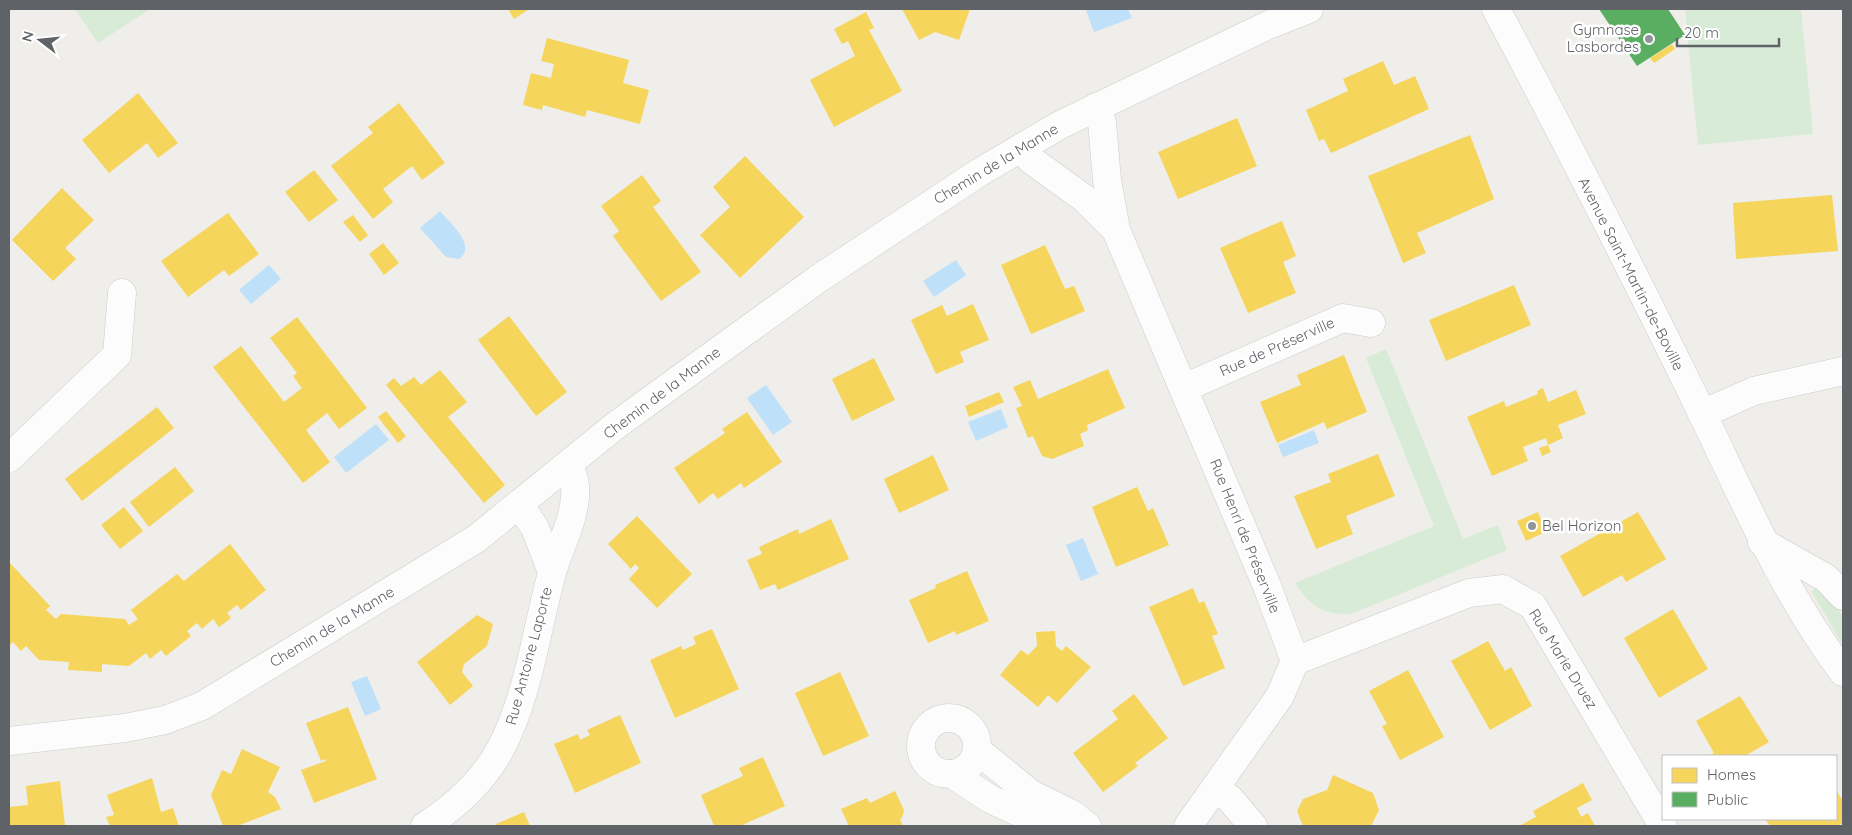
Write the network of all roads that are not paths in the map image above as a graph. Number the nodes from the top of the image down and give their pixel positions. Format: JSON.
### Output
{"nodes":[{"id":1,"x":1309,"y":9,"type":"edge"},
{"id":2,"x":1496,"y":9,"type":"edge"},
{"id":3,"x":1096,"y":108,"type":"junction"},
{"id":4,"x":1022,"y":147,"type":"junction"},
{"id":5,"x":1116,"y":230,"type":"junction"},
{"id":6,"x":122,"y":293,"type":"dead end"},
{"id":7,"x":1372,"y":323,"type":"dead end"},
{"id":8,"x":1843,"y":371,"type":"edge"},
{"id":9,"x":1184,"y":388,"type":"junction"},
{"id":10,"x":1702,"y":414,"type":"junction"},
{"id":11,"x":9,"y":458,"type":"edge"},
{"id":12,"x":568,"y":465,"type":"junction"},
{"id":13,"x":519,"y":504,"type":"junction"},
{"id":14,"x":1762,"y":542,"type":"junction"},
{"id":15,"x":552,"y":572,"type":"junction"},
{"id":16,"x":1843,"y":596,"type":"edge"},
{"id":17,"x":1295,"y":661,"type":"junction"},
{"id":18,"x":1843,"y":672,"type":"edge"},
{"id":19,"x":9,"y":741,"type":"edge"},
{"id":20,"x":977,"y":750,"type":"junction"},
{"id":21,"x":952,"y":774,"type":"junction"},
{"id":22,"x":1215,"y":788,"type":"junction"},
{"id":23,"x":425,"y":826,"type":"edge"},
{"id":24,"x":1049,"y":826,"type":"edge"},
{"id":25,"x":1087,"y":826,"type":"edge"},
{"id":26,"x":1188,"y":826,"type":"edge"},
{"id":27,"x":1253,"y":826,"type":"edge"},
{"id":28,"x":1663,"y":826,"type":"edge"}],
"edges":[{"from":1,"to":3,"type":"street","name":"Chemin de la Manne"},
{"from":2,"to":10,"type":"street","name":"Avenue Saint-Martin-de-Boville"},
{"from":3,"to":4,"type":"street","name":"Chemin de la Manne"},
{"from":3,"to":5,"type":"street","name":"Rue Henri de Préserville"},
{"from":4,"to":5,"type":"street","name":"Rue Henri de Préserville"},
{"from":4,"to":12,"type":"street","name":"Chemin de la Manne"},
{"from":5,"to":9,"type":"street","name":"Rue Henri de Préserville"},
{"from":6,"to":11,"type":"street"},
{"from":7,"to":9,"type":"street","name":"Rue de Préserville"},
{"from":8,"to":10,"type":"street"},
{"from":9,"to":17,"type":"street","name":"Rue Henri de Préserville"},
{"from":10,"to":14,"type":"street","name":"Avenue Saint-Martin-de-Boville"},
{"from":12,"to":13,"type":"street","name":"Chemin de la Manne"},
{"from":12,"to":15,"type":"street","name":"Rue Antoine Laporte"},
{"from":13,"to":15,"type":"street","name":"Rue Antoine Laporte"},
{"from":13,"to":19,"type":"street","name":"Chemin de la Manne"},
{"from":14,"to":16,"type":"street"},
{"from":14,"to":18,"type":"street","name":"Avenue Saint-Martin-de-Boville"},
{"from":15,"to":23,"type":"street","name":"Rue Antoine Laporte"},
{"from":17,"to":22,"type":"street"},
{"from":17,"to":28,"type":"street","name":"Rue Marie Druez"},
{"from":20,"to":21,"type":"street"},
{"from":20,"to":21,"type":"street"},
{"from":20,"to":25,"type":"street"},
{"from":21,"to":24,"type":"street"},
{"from":22,"to":26,"type":"street"},
{"from":22,"to":27,"type":"street"}]}
